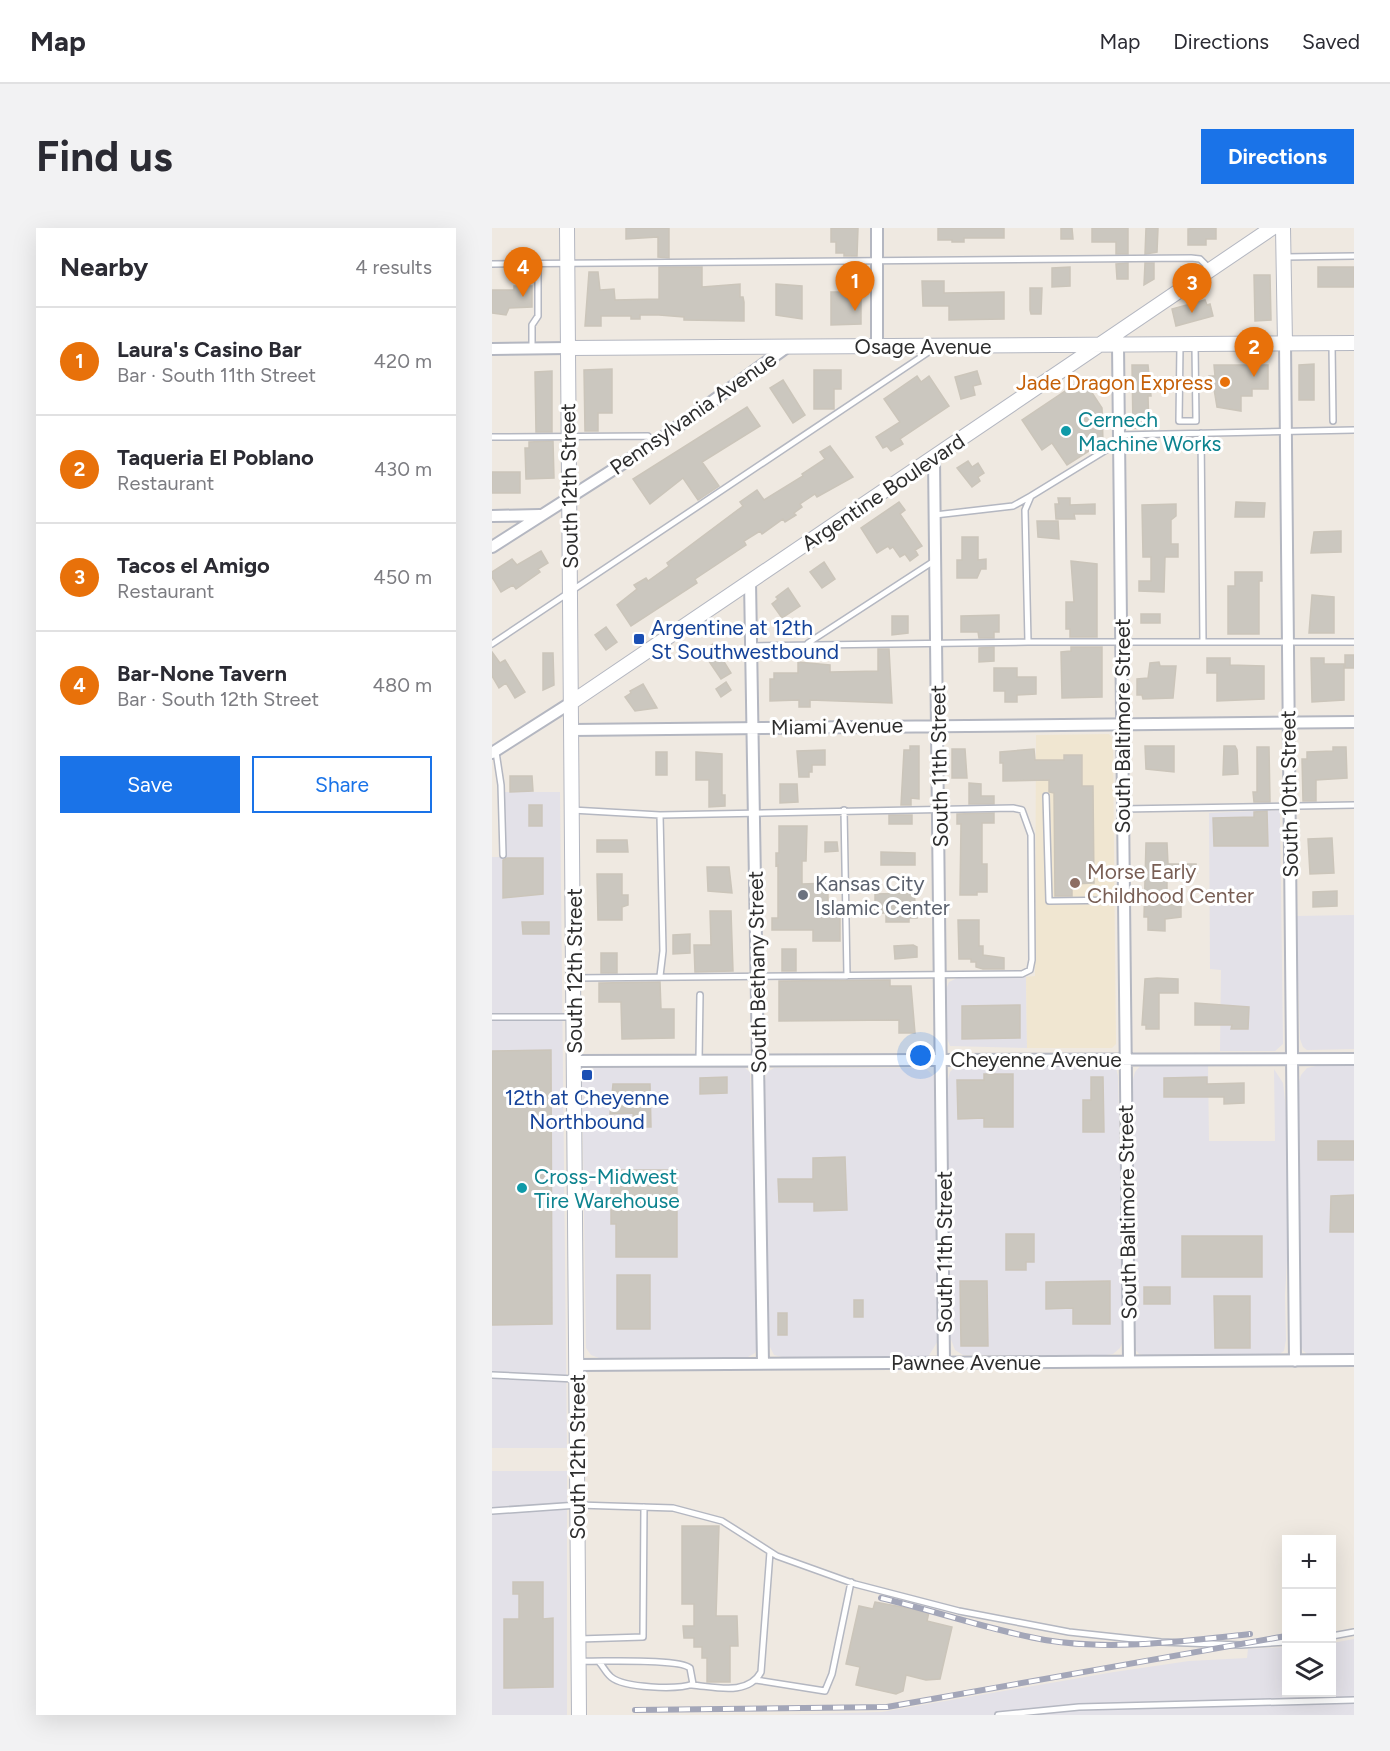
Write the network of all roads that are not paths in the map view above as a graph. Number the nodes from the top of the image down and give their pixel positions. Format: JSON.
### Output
{"nodes":[{"id":1,"x":567,"y":228,"type":"edge"},
{"id":2,"x":877,"y":228,"type":"edge"},
{"id":3,"x":1272,"y":228,"type":"edge"},
{"id":4,"x":1282,"y":228,"type":"edge"},
{"id":5,"x":1354,"y":256,"type":"edge"},
{"id":6,"x":1283,"y":257,"type":"junction"},
{"id":7,"x":877,"y":261,"type":"junction"},
{"id":8,"x":568,"y":262,"type":"junction"},
{"id":9,"x":492,"y":264,"type":"edge"},
{"id":10,"x":538,"y":264,"type":"junction"},
{"id":11,"x":1211,"y":271,"type":"junction"},
{"id":12,"x":1285,"y":343,"type":"junction"},
{"id":13,"x":1332,"y":343,"type":"junction"},
{"id":14,"x":1354,"y":343,"type":"edge"},
{"id":15,"x":1098,"y":344,"type":"junction"},
{"id":16,"x":1180,"y":344,"type":"junction"},
{"id":17,"x":1195,"y":344,"type":"junction"},
{"id":18,"x":1118,"y":345,"type":"junction"},
{"id":19,"x":877,"y":346,"type":"junction"},
{"id":20,"x":937,"y":346,"type":"junction"},
{"id":21,"x":788,"y":347,"type":"junction"},
{"id":22,"x":568,"y":348,"type":"junction"},
{"id":23,"x":492,"y":349,"type":"edge"},
{"id":24,"x":532,"y":349,"type":"junction"},
{"id":25,"x":1333,"y":421,"type":"dead end"},
{"id":26,"x":1286,"y":430,"type":"junction"},
{"id":27,"x":1354,"y":430,"type":"edge"},
{"id":28,"x":1201,"y":433,"type":"junction"},
{"id":29,"x":492,"y":437,"type":"edge"},
{"id":30,"x":568,"y":437,"type":"junction"},
{"id":31,"x":1119,"y":439,"type":"junction"},
{"id":32,"x":655,"y":443,"type":"junction"},
{"id":33,"x":934,"y":459,"type":"junction"},
{"id":34,"x":1031,"y":496,"type":"junction"},
{"id":35,"x":569,"y":499,"type":"junction"},
{"id":36,"x":1013,"y":506,"type":"junction"},
{"id":37,"x":1025,"y":510,"type":"junction"},
{"id":38,"x":540,"y":515,"type":"junction"},
{"id":39,"x":935,"y":515,"type":"junction"},
{"id":40,"x":492,"y":516,"type":"edge"},
{"id":41,"x":492,"y":547,"type":"edge"},
{"id":42,"x":936,"y":560,"type":"junction"},
{"id":43,"x":750,"y":581,"type":"junction"},
{"id":44,"x":570,"y":594,"type":"junction"},
{"id":45,"x":1028,"y":642,"type":"junction"},
{"id":46,"x":1121,"y":642,"type":"junction"},
{"id":47,"x":1203,"y":642,"type":"junction"},
{"id":48,"x":1287,"y":642,"type":"junction"},
{"id":49,"x":1354,"y":642,"type":"edge"},
{"id":50,"x":937,"y":643,"type":"junction"},
{"id":51,"x":492,"y":644,"type":"edge"},
{"id":52,"x":807,"y":644,"type":"junction"},
{"id":53,"x":750,"y":646,"type":"junction"},
{"id":54,"x":572,"y":702,"type":"junction"},
{"id":55,"x":1288,"y":722,"type":"junction"},
{"id":56,"x":1354,"y":722,"type":"edge"},
{"id":57,"x":1122,"y":724,"type":"junction"},
{"id":58,"x":939,"y":726,"type":"junction"},
{"id":59,"x":753,"y":727,"type":"junction"},
{"id":60,"x":572,"y":730,"type":"junction"},
{"id":61,"x":494,"y":751,"type":"edge"},
{"id":62,"x":1046,"y":796,"type":"dead end"},
{"id":63,"x":1354,"y":805,"type":"edge"},
{"id":64,"x":1289,"y":806,"type":"junction"},
{"id":65,"x":940,"y":809,"type":"junction"},
{"id":66,"x":1122,"y":809,"type":"junction"},
{"id":67,"x":572,"y":810,"type":"junction"},
{"id":68,"x":844,"y":810,"type":"junction"},
{"id":69,"x":754,"y":811,"type":"junction"},
{"id":70,"x":660,"y":815,"type":"junction"},
{"id":71,"x":502,"y":855,"type":"dead end"},
{"id":72,"x":1123,"y":900,"type":"junction"},
{"id":73,"x":941,"y":975,"type":"junction"},
{"id":74,"x":660,"y":976,"type":"junction"},
{"id":75,"x":757,"y":976,"type":"junction"},
{"id":76,"x":847,"y":976,"type":"junction"},
{"id":77,"x":574,"y":978,"type":"junction"},
{"id":78,"x":700,"y":995,"type":"dead end"},
{"id":79,"x":492,"y":1017,"type":"edge"},
{"id":80,"x":574,"y":1017,"type":"junction"},
{"id":81,"x":758,"y":1059,"type":"junction"},
{"id":82,"x":942,"y":1059,"type":"junction"},
{"id":83,"x":1124,"y":1059,"type":"junction"},
{"id":84,"x":1293,"y":1059,"type":"junction"},
{"id":85,"x":1354,"y":1059,"type":"edge"},
{"id":86,"x":699,"y":1060,"type":"junction"},
{"id":87,"x":574,"y":1061,"type":"junction"},
{"id":88,"x":1129,"y":1360,"type":"junction"},
{"id":89,"x":1354,"y":1360,"type":"edge"},
{"id":90,"x":1295,"y":1361,"type":"junction"},
{"id":91,"x":944,"y":1362,"type":"junction"},
{"id":92,"x":762,"y":1363,"type":"junction"},
{"id":93,"x":577,"y":1372,"type":"junction"},
{"id":94,"x":492,"y":1375,"type":"edge"},
{"id":95,"x":578,"y":1505,"type":"junction"},
{"id":96,"x":644,"y":1507,"type":"junction"},
{"id":97,"x":492,"y":1511,"type":"edge"},
{"id":98,"x":770,"y":1552,"type":"junction"},
{"id":99,"x":851,"y":1582,"type":"junction"},
{"id":100,"x":1354,"y":1632,"type":"edge"},
{"id":101,"x":1336,"y":1635,"type":"edge"},
{"id":102,"x":578,"y":1639,"type":"junction"},
{"id":103,"x":1282,"y":1642,"type":"edge"},
{"id":104,"x":578,"y":1661,"type":"junction"},
{"id":105,"x":599,"y":1662,"type":"junction"},
{"id":106,"x":756,"y":1680,"type":"junction"},
{"id":107,"x":692,"y":1685,"type":"junction"},
{"id":108,"x":1354,"y":1700,"type":"edge"},
{"id":109,"x":579,"y":1715,"type":"edge"},
{"id":110,"x":998,"y":1715,"type":"edge"}],
"edges":[{"from":1,"to":8,"type":"street","name":"South 12th Street"},
{"from":2,"to":7,"type":"street"},
{"from":3,"to":11,"type":"street","name":"Argentine Boulevard"},
{"from":4,"to":6,"type":"street","name":"South 10th Street"},
{"from":5,"to":6,"type":"lane"},
{"from":6,"to":12,"type":"street","name":"South 10th Street"},
{"from":7,"to":8,"type":"lane"},
{"from":7,"to":11,"type":"lane"},
{"from":7,"to":19,"type":"street"},
{"from":8,"to":10,"type":"lane"},
{"from":8,"to":22,"type":"street","name":"South 12th Street"},
{"from":9,"to":10,"type":"lane"},
{"from":10,"to":24,"type":"lane"},
{"from":11,"to":15,"type":"street","name":"Argentine Boulevard"},
{"from":12,"to":13,"type":"street","name":"Osage Avenue"},
{"from":12,"to":17,"type":"street","name":"Osage Avenue"},
{"from":12,"to":26,"type":"street","name":"South 10th Street"},
{"from":13,"to":14,"type":"street","name":"Osage Avenue"},
{"from":13,"to":25,"type":"lane"},
{"from":15,"to":18,"type":"street","name":"Osage Avenue"},
{"from":15,"to":20,"type":"street","name":"Osage Avenue"},
{"from":15,"to":33,"type":"street","name":"Argentine Boulevard"},
{"from":16,"to":17,"type":"street","name":"Osage Avenue"},
{"from":16,"to":17,"type":"lane"},
{"from":16,"to":18,"type":"street","name":"Osage Avenue"},
{"from":18,"to":31,"type":"street","name":"South Baltimore Street"},
{"from":19,"to":20,"type":"street","name":"Osage Avenue"},
{"from":19,"to":21,"type":"street","name":"Osage Avenue"},
{"from":20,"to":44,"type":"lane"},
{"from":21,"to":22,"type":"street","name":"Osage Avenue"},
{"from":21,"to":32,"type":"street","name":"Pennsylvania Avenue"},
{"from":22,"to":24,"type":"street","name":"Osage Avenue"},
{"from":22,"to":30,"type":"street","name":"South 12th Street"},
{"from":23,"to":24,"type":"street","name":"Osage Avenue"},
{"from":26,"to":27,"type":"lane"},
{"from":26,"to":28,"type":"lane"},
{"from":26,"to":48,"type":"street","name":"South 10th Street"},
{"from":28,"to":31,"type":"lane"},
{"from":28,"to":47,"type":"lane"},
{"from":29,"to":30,"type":"lane"},
{"from":30,"to":32,"type":"lane"},
{"from":30,"to":35,"type":"street","name":"South 12th Street"},
{"from":31,"to":34,"type":"lane"},
{"from":31,"to":46,"type":"street","name":"South Baltimore Street"},
{"from":32,"to":35,"type":"street","name":"Pennsylvania Avenue"},
{"from":33,"to":39,"type":"street","name":"South 11th Street"},
{"from":33,"to":43,"type":"street","name":"Argentine Boulevard"},
{"from":34,"to":36,"type":"lane"},
{"from":34,"to":37,"type":"lane"},
{"from":35,"to":38,"type":"street","name":"Pennsylvania Avenue"},
{"from":35,"to":44,"type":"street","name":"South 12th Street"},
{"from":36,"to":37,"type":"lane"},
{"from":36,"to":39,"type":"lane"},
{"from":37,"to":45,"type":"lane"},
{"from":38,"to":40,"type":"street"},
{"from":38,"to":41,"type":"street"},
{"from":39,"to":42,"type":"street","name":"South 11th Street"},
{"from":42,"to":50,"type":"street","name":"South 11th Street"},
{"from":42,"to":52,"type":"lane"},
{"from":43,"to":53,"type":"street","name":"South Bethany Street"},
{"from":43,"to":54,"type":"street","name":"Argentine Boulevard"},
{"from":44,"to":51,"type":"lane"},
{"from":44,"to":54,"type":"street","name":"South 12th Street"},
{"from":45,"to":46,"type":"lane"},
{"from":45,"to":50,"type":"lane"},
{"from":46,"to":47,"type":"lane"},
{"from":46,"to":57,"type":"street","name":"South Baltimore Street"},
{"from":47,"to":48,"type":"lane"},
{"from":48,"to":49,"type":"lane"},
{"from":48,"to":55,"type":"street","name":"South 10th Street"},
{"from":50,"to":52,"type":"lane"},
{"from":50,"to":58,"type":"street","name":"South 11th Street"},
{"from":52,"to":53,"type":"lane"},
{"from":53,"to":59,"type":"street","name":"South Bethany Street"},
{"from":54,"to":60,"type":"street","name":"South 12th Street"},
{"from":54,"to":61,"type":"street","name":"Argentine Boulevard"},
{"from":55,"to":56,"type":"street","name":"Miami Avenue"},
{"from":55,"to":57,"type":"street","name":"Miami Avenue"},
{"from":55,"to":64,"type":"street","name":"South 10th Street"},
{"from":57,"to":58,"type":"street","name":"Miami Avenue"},
{"from":57,"to":66,"type":"street","name":"South Baltimore Street"},
{"from":58,"to":59,"type":"street","name":"Miami Avenue"},
{"from":58,"to":65,"type":"street","name":"South 11th Street"},
{"from":59,"to":60,"type":"street","name":"Miami Avenue"},
{"from":59,"to":69,"type":"street","name":"South Bethany Street"},
{"from":60,"to":67,"type":"street","name":"South 12th Street"},
{"from":61,"to":71,"type":"lane"},
{"from":62,"to":72,"type":"lane"},
{"from":63,"to":64,"type":"lane"},
{"from":64,"to":66,"type":"lane"},
{"from":64,"to":84,"type":"street","name":"South 10th Street"},
{"from":65,"to":68,"type":"lane"},
{"from":65,"to":73,"type":"street","name":"South 11th Street"},
{"from":65,"to":73,"type":"lane"},
{"from":66,"to":72,"type":"street","name":"South Baltimore Street"},
{"from":67,"to":70,"type":"lane"},
{"from":67,"to":77,"type":"street","name":"South 12th Street"},
{"from":68,"to":69,"type":"lane"},
{"from":68,"to":76,"type":"lane"},
{"from":69,"to":70,"type":"lane"},
{"from":69,"to":75,"type":"street","name":"South Bethany Street"},
{"from":70,"to":74,"type":"lane"},
{"from":72,"to":83,"type":"street","name":"South Baltimore Street"},
{"from":73,"to":76,"type":"lane"},
{"from":73,"to":82,"type":"street","name":"South 11th Street"},
{"from":74,"to":75,"type":"lane"},
{"from":74,"to":77,"type":"lane"},
{"from":75,"to":76,"type":"lane"},
{"from":75,"to":81,"type":"street","name":"South Bethany Street"},
{"from":77,"to":80,"type":"street","name":"South 12th Street"},
{"from":78,"to":86,"type":"lane"},
{"from":79,"to":80,"type":"lane"},
{"from":80,"to":87,"type":"street","name":"South 12th Street"},
{"from":81,"to":82,"type":"street","name":"Cheyenne Avenue"},
{"from":81,"to":86,"type":"street","name":"Cheyenne Avenue"},
{"from":81,"to":92,"type":"street","name":"South Bethany Street"},
{"from":82,"to":83,"type":"street","name":"Cheyenne Avenue"},
{"from":82,"to":91,"type":"street","name":"South 11th Street"},
{"from":83,"to":84,"type":"street","name":"Cheyenne Avenue"},
{"from":83,"to":88,"type":"street","name":"South Baltimore Street"},
{"from":84,"to":85,"type":"street","name":"Cheyenne Avenue"},
{"from":84,"to":90,"type":"street","name":"South 10th Street"},
{"from":86,"to":87,"type":"street","name":"Cheyenne Avenue"},
{"from":87,"to":93,"type":"street","name":"South 12th Street"},
{"from":88,"to":90,"type":"street","name":"Pawnee Avenue"},
{"from":88,"to":91,"type":"street","name":"Pawnee Avenue"},
{"from":89,"to":90,"type":"street","name":"Pawnee Avenue"},
{"from":91,"to":92,"type":"street","name":"Pawnee Avenue"},
{"from":92,"to":93,"type":"street","name":"Pawnee Avenue"},
{"from":93,"to":94,"type":"lane"},
{"from":93,"to":95,"type":"street","name":"South 12th Street"},
{"from":95,"to":96,"type":"lane"},
{"from":95,"to":97,"type":"lane"},
{"from":95,"to":102,"type":"street","name":"South 12th Street"},
{"from":96,"to":98,"type":"lane"},
{"from":96,"to":102,"type":"lane"},
{"from":98,"to":99,"type":"lane"},
{"from":98,"to":106,"type":"lane"},
{"from":99,"to":103,"type":"lane"},
{"from":99,"to":106,"type":"lane"},
{"from":100,"to":101,"type":"lane"},
{"from":102,"to":104,"type":"street","name":"South 12th Street"},
{"from":104,"to":105,"type":"lane"},
{"from":104,"to":109,"type":"street","name":"South 12th Street"},
{"from":105,"to":107,"type":"lane"},
{"from":105,"to":107,"type":"lane"},
{"from":106,"to":107,"type":"lane"},
{"from":108,"to":110,"type":"lane"}]}
